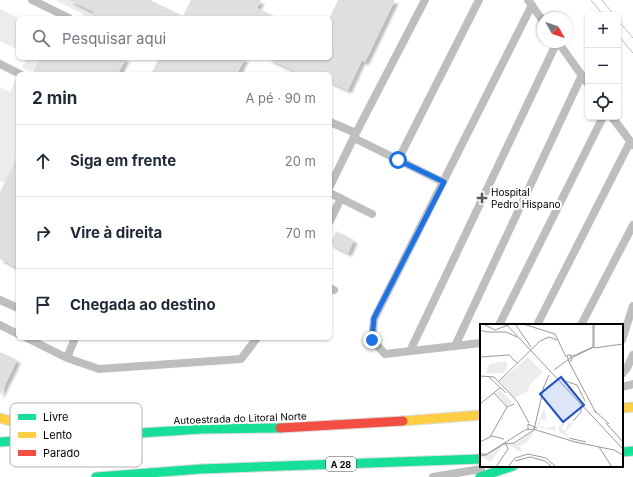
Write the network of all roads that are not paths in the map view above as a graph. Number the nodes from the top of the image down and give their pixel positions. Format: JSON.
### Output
{"nodes":[{"id":1,"x":32,"y":0,"type":"edge"},
{"id":2,"x":425,"y":0,"type":"edge"},
{"id":3,"x":479,"y":0,"type":"edge"},
{"id":4,"x":530,"y":2,"type":"edge"},
{"id":5,"x":537,"y":12,"type":"edge"},
{"id":6,"x":65,"y":16,"type":"edge"},
{"id":7,"x":555,"y":48,"type":"edge"},
{"id":8,"x":562,"y":48,"type":"edge"},
{"id":9,"x":0,"y":64,"type":"edge"},
{"id":10,"x":16,"y":72,"type":"edge"},
{"id":11,"x":582,"y":75,"type":"junction"},
{"id":12,"x":585,"y":80,"type":"edge"},
{"id":13,"x":602,"y":120,"type":"edge"},
{"id":14,"x":614,"y":120,"type":"edge"},
{"id":15,"x":332,"y":123,"type":"edge"},
{"id":16,"x":355,"y":136,"type":"junction"},
{"id":17,"x":631,"y":144,"type":"edge"},
{"id":18,"x":398,"y":160,"type":"junction"},
{"id":19,"x":332,"y":182,"type":"edge"},
{"id":20,"x":444,"y":182,"type":"junction"},
{"id":21,"x":332,"y":194,"type":"edge"},
{"id":22,"x":341,"y":198,"type":"junction"},
{"id":23,"x":372,"y":214,"type":"dead end"},
{"id":24,"x":332,"y":217,"type":"edge"},
{"id":25,"x":633,"y":225,"type":"edge"},
{"id":26,"x":0,"y":300,"type":"edge"},
{"id":27,"x":633,"y":306,"type":"edge"},
{"id":28,"x":16,"y":307,"type":"edge"},
{"id":29,"x":500,"y":324,"type":"edge"},
{"id":30,"x":538,"y":324,"type":"edge"},
{"id":31,"x":582,"y":324,"type":"edge"},
{"id":32,"x":0,"y":325,"type":"edge"},
{"id":33,"x":16,"y":333,"type":"edge"},
{"id":34,"x":623,"y":337,"type":"edge"},
{"id":35,"x":31,"y":340,"type":"edge"},
{"id":36,"x":74,"y":340,"type":"edge"},
{"id":37,"x":256,"y":340,"type":"edge"},
{"id":38,"x":480,"y":344,"type":"edge"},
{"id":39,"x":455,"y":346,"type":"junction"},
{"id":40,"x":410,"y":351,"type":"junction"},
{"id":41,"x":633,"y":355,"type":"edge"},
{"id":42,"x":67,"y":358,"type":"junction"},
{"id":43,"x":623,"y":373,"type":"edge"},
{"id":44,"x":633,"y":384,"type":"edge"},
{"id":45,"x":623,"y":387,"type":"edge"},
{"id":46,"x":633,"y":407,"type":"edge"},
{"id":47,"x":623,"y":408,"type":"edge"},
{"id":48,"x":479,"y":414,"type":"edge"},
{"id":49,"x":0,"y":418,"type":"edge"},
{"id":50,"x":10,"y":421,"type":"edge"},
{"id":51,"x":142,"y":428,"type":"edge"},
{"id":52,"x":202,"y":429,"type":"junction"},
{"id":53,"x":142,"y":433,"type":"edge"},
{"id":54,"x":10,"y":441,"type":"edge"},
{"id":55,"x":0,"y":442,"type":"edge"},
{"id":56,"x":480,"y":459,"type":"edge"},
{"id":57,"x":503,"y":467,"type":"edge"},
{"id":58,"x":509,"y":467,"type":"edge"},
{"id":59,"x":466,"y":471,"type":"junction"},
{"id":60,"x":96,"y":477,"type":"edge"},
{"id":61,"x":433,"y":477,"type":"edge"},
{"id":62,"x":458,"y":477,"type":"edge"},
{"id":63,"x":480,"y":477,"type":"edge"}],
"edges":[{"from":1,"to":6,"type":"lane"},
{"from":2,"to":16,"type":"lane"},
{"from":3,"to":18,"type":"lane"},
{"from":4,"to":5,"type":"lane"},
{"from":4,"to":20,"type":"lane"},
{"from":7,"to":40,"type":"lane"},
{"from":8,"to":11,"type":"lane"},
{"from":9,"to":10,"type":"lane"},
{"from":11,"to":12,"type":"lane"},
{"from":11,"to":39,"type":"lane"},
{"from":13,"to":29,"type":"lane"},
{"from":14,"to":17,"type":"lane"},
{"from":15,"to":16,"type":"lane"},
{"from":16,"to":18,"type":"lane"},
{"from":16,"to":19,"type":"lane"},
{"from":17,"to":30,"type":"lane"},
{"from":18,"to":20,"type":"lane"},
{"from":20,"to":40,"type":"lane"},
{"from":21,"to":22,"type":"lane"},
{"from":22,"to":23,"type":"lane"},
{"from":22,"to":24,"type":"lane"},
{"from":25,"to":31,"type":"lane"},
{"from":26,"to":28,"type":"lane"},
{"from":27,"to":34,"type":"lane"},
{"from":32,"to":33,"type":"lane"},
{"from":35,"to":42,"type":"lane"},
{"from":36,"to":42,"type":"lane"},
{"from":37,"to":42,"type":"lane"},
{"from":38,"to":39,"type":"lane"},
{"from":39,"to":40,"type":"lane"},
{"from":41,"to":43,"type":"lane"},
{"from":44,"to":45,"type":"lane"},
{"from":46,"to":47,"type":"highway"},
{"from":48,"to":52,"type":"highway","name":"Autoestrada do Litoral Norte"},
{"from":49,"to":50,"type":"highway"},
{"from":51,"to":52,"type":"highway"},
{"from":52,"to":53,"type":"highway","name":"Autoestrada do Litoral Norte"},
{"from":54,"to":55,"type":"highway","name":"Autoestrada do Litoral Norte"},
{"from":56,"to":60,"type":"highway","number":"A 28"},
{"from":57,"to":59,"type":"lane"},
{"from":58,"to":63,"type":"highway"},
{"from":59,"to":61,"type":"lane"},
{"from":59,"to":62,"type":"lane"}]}
